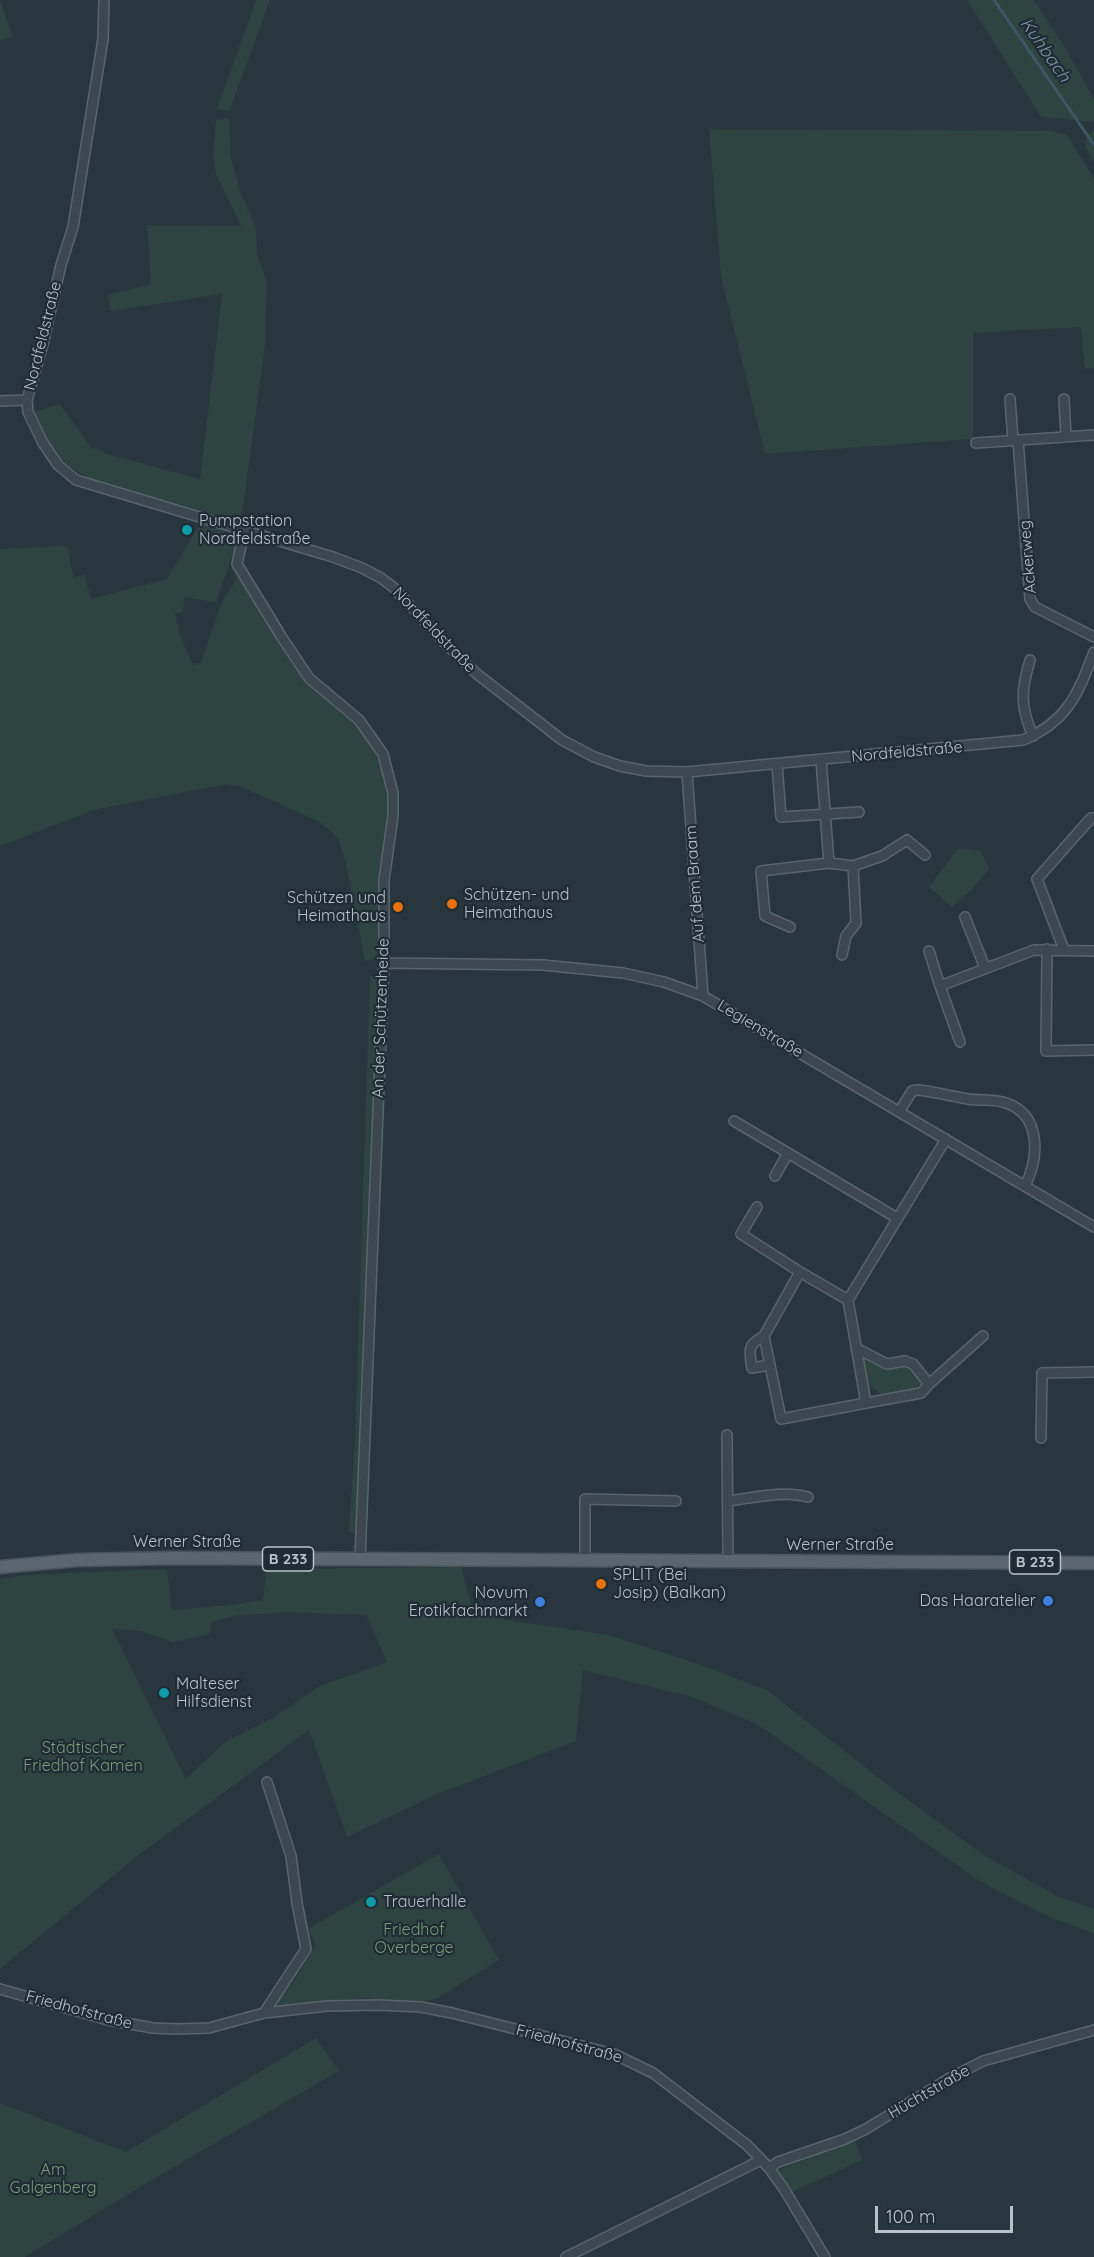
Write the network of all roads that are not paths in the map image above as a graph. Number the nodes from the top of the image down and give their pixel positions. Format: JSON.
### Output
{"nodes":[{"id":1,"x":104,"y":0,"type":"edge"},
{"id":2,"x":1010,"y":399,"type":"dead end"},
{"id":3,"x":1064,"y":399,"type":"dead end"},
{"id":4,"x":27,"y":400,"type":"junction"},
{"id":5,"x":0,"y":401,"type":"edge"},
{"id":6,"x":1094,"y":435,"type":"edge"},
{"id":7,"x":1066,"y":436,"type":"junction"},
{"id":8,"x":1016,"y":440,"type":"junction"},
{"id":9,"x":976,"y":442,"type":"dead end"},
{"id":10,"x":244,"y":532,"type":"junction"},
{"id":11,"x":1094,"y":637,"type":"edge"},
{"id":12,"x":1094,"y":652,"type":"edge"},
{"id":13,"x":1030,"y":660,"type":"dead end"},
{"id":14,"x":1033,"y":736,"type":"junction"},
{"id":15,"x":821,"y":760,"type":"junction"},
{"id":16,"x":777,"y":764,"type":"junction"},
{"id":17,"x":687,"y":772,"type":"junction"},
{"id":18,"x":858,"y":812,"type":"dead end"},
{"id":19,"x":825,"y":813,"type":"junction"},
{"id":20,"x":1094,"y":818,"type":"edge"},
{"id":21,"x":925,"y":855,"type":"dead end"},
{"id":22,"x":829,"y":864,"type":"junction"},
{"id":23,"x":853,"y":866,"type":"junction"},
{"id":24,"x":965,"y":917,"type":"dead end"},
{"id":25,"x":790,"y":927,"type":"dead end"},
{"id":26,"x":1047,"y":949,"type":"junction"},
{"id":27,"x":1064,"y":950,"type":"junction"},
{"id":28,"x":928,"y":951,"type":"dead end"},
{"id":29,"x":1094,"y":951,"type":"edge"},
{"id":30,"x":842,"y":955,"type":"dead end"},
{"id":31,"x":384,"y":963,"type":"junction"},
{"id":32,"x":984,"y":968,"type":"junction"},
{"id":33,"x":940,"y":986,"type":"junction"},
{"id":34,"x":703,"y":996,"type":"junction"},
{"id":35,"x":960,"y":1042,"type":"dead end"},
{"id":36,"x":1094,"y":1050,"type":"edge"},
{"id":37,"x":899,"y":1112,"type":"junction"},
{"id":38,"x":734,"y":1121,"type":"dead end"},
{"id":39,"x":946,"y":1139,"type":"junction"},
{"id":40,"x":788,"y":1153,"type":"junction"},
{"id":41,"x":775,"y":1176,"type":"dead end"},
{"id":42,"x":1025,"y":1186,"type":"junction"},
{"id":43,"x":757,"y":1207,"type":"dead end"},
{"id":44,"x":897,"y":1218,"type":"junction"},
{"id":45,"x":1094,"y":1227,"type":"edge"},
{"id":46,"x":800,"y":1272,"type":"junction"},
{"id":47,"x":848,"y":1300,"type":"junction"},
{"id":48,"x":764,"y":1336,"type":"junction"},
{"id":49,"x":983,"y":1336,"type":"dead end"},
{"id":50,"x":856,"y":1348,"type":"junction"},
{"id":51,"x":770,"y":1365,"type":"junction"},
{"id":52,"x":1094,"y":1372,"type":"edge"},
{"id":53,"x":929,"y":1384,"type":"junction"},
{"id":54,"x":866,"y":1403,"type":"junction"},
{"id":55,"x":727,"y":1435,"type":"dead end"},
{"id":56,"x":1041,"y":1438,"type":"dead end"},
{"id":57,"x":808,"y":1497,"type":"dead end"},
{"id":58,"x":676,"y":1501,"type":"dead end"},
{"id":59,"x":728,"y":1502,"type":"junction"},
{"id":60,"x":360,"y":1559,"type":"junction"},
{"id":61,"x":585,"y":1560,"type":"junction"},
{"id":62,"x":728,"y":1561,"type":"junction"},
{"id":63,"x":1094,"y":1563,"type":"edge"},
{"id":64,"x":0,"y":1567,"type":"edge"},
{"id":65,"x":267,"y":1782,"type":"dead end"},
{"id":66,"x":0,"y":1989,"type":"edge"},
{"id":67,"x":264,"y":2013,"type":"junction"},
{"id":68,"x":1094,"y":2030,"type":"edge"},
{"id":69,"x":761,"y":2160,"type":"junction"},
{"id":70,"x":769,"y":2169,"type":"junction"},
{"id":71,"x":566,"y":2257,"type":"edge"},
{"id":72,"x":825,"y":2257,"type":"edge"}],
"edges":[{"from":1,"to":4,"type":"street","name":"Nordfeldstraße"},
{"from":2,"to":8,"type":"street"},
{"from":3,"to":7,"type":"street"},
{"from":4,"to":5,"type":"street"},
{"from":4,"to":10,"type":"street","name":"Nordfeldstraße"},
{"from":6,"to":7,"type":"street"},
{"from":7,"to":8,"type":"street"},
{"from":8,"to":9,"type":"street"},
{"from":8,"to":11,"type":"street","name":"Ackerweg"},
{"from":10,"to":17,"type":"street","name":"Nordfeldstraße"},
{"from":10,"to":31,"type":"street","name":"An der Schützenheide"},
{"from":12,"to":14,"type":"street","name":"Nordfeldstraße"},
{"from":13,"to":14,"type":"street"},
{"from":14,"to":15,"type":"street","name":"Nordfeldstraße"},
{"from":15,"to":16,"type":"street","name":"Nordfeldstraße"},
{"from":15,"to":19,"type":"street"},
{"from":16,"to":17,"type":"street","name":"Nordfeldstraße"},
{"from":16,"to":19,"type":"street"},
{"from":17,"to":34,"type":"street","name":"Auf dem Braam"},
{"from":18,"to":19,"type":"street"},
{"from":19,"to":22,"type":"street"},
{"from":20,"to":27,"type":"street"},
{"from":21,"to":23,"type":"street"},
{"from":22,"to":23,"type":"street"},
{"from":22,"to":25,"type":"street"},
{"from":23,"to":30,"type":"street"},
{"from":24,"to":32,"type":"street"},
{"from":26,"to":27,"type":"street"},
{"from":26,"to":32,"type":"street"},
{"from":26,"to":36,"type":"street"},
{"from":27,"to":29,"type":"street"},
{"from":28,"to":33,"type":"street"},
{"from":31,"to":34,"type":"street","name":"Legienstraße"},
{"from":31,"to":60,"type":"street","name":"An der Schützenheide"},
{"from":32,"to":33,"type":"street"},
{"from":33,"to":35,"type":"street"},
{"from":34,"to":37,"type":"street","name":"Legienstraße"},
{"from":37,"to":39,"type":"street","name":"Legienstraße"},
{"from":37,"to":42,"type":"street"},
{"from":38,"to":40,"type":"street"},
{"from":39,"to":42,"type":"street","name":"Legienstraße"},
{"from":39,"to":44,"type":"street"},
{"from":40,"to":41,"type":"street"},
{"from":40,"to":44,"type":"street"},
{"from":42,"to":45,"type":"street","name":"Legienstraße"},
{"from":43,"to":46,"type":"street"},
{"from":44,"to":47,"type":"street"},
{"from":46,"to":47,"type":"street"},
{"from":46,"to":48,"type":"street"},
{"from":47,"to":50,"type":"street"},
{"from":48,"to":51,"type":"street"},
{"from":48,"to":51,"type":"street"},
{"from":49,"to":53,"type":"street"},
{"from":50,"to":53,"type":"street"},
{"from":50,"to":54,"type":"street"},
{"from":51,"to":54,"type":"street"},
{"from":52,"to":56,"type":"street"},
{"from":53,"to":54,"type":"street"},
{"from":55,"to":59,"type":"street"},
{"from":57,"to":59,"type":"street"},
{"from":58,"to":61,"type":"street"},
{"from":59,"to":62,"type":"street"},
{"from":60,"to":61,"type":"main road","name":"Werner Straße","number":"B 233"},
{"from":60,"to":64,"type":"main road","name":"Werner Straße","number":"B 233"},
{"from":61,"to":62,"type":"main road","name":"Werner Straße","number":"B 233"},
{"from":62,"to":63,"type":"main road","name":"Werner Straße","number":"B 233"},
{"from":65,"to":67,"type":"street"},
{"from":66,"to":67,"type":"street","name":"Friedhofstraße"},
{"from":67,"to":69,"type":"street","name":"Friedhofstraße"},
{"from":68,"to":70,"type":"street","name":"Hüchtstraße"},
{"from":69,"to":70,"type":"street","name":"Friedhofstraße"},
{"from":69,"to":71,"type":"street"},
{"from":70,"to":72,"type":"street","name":"Friedhofstraße"}]}
